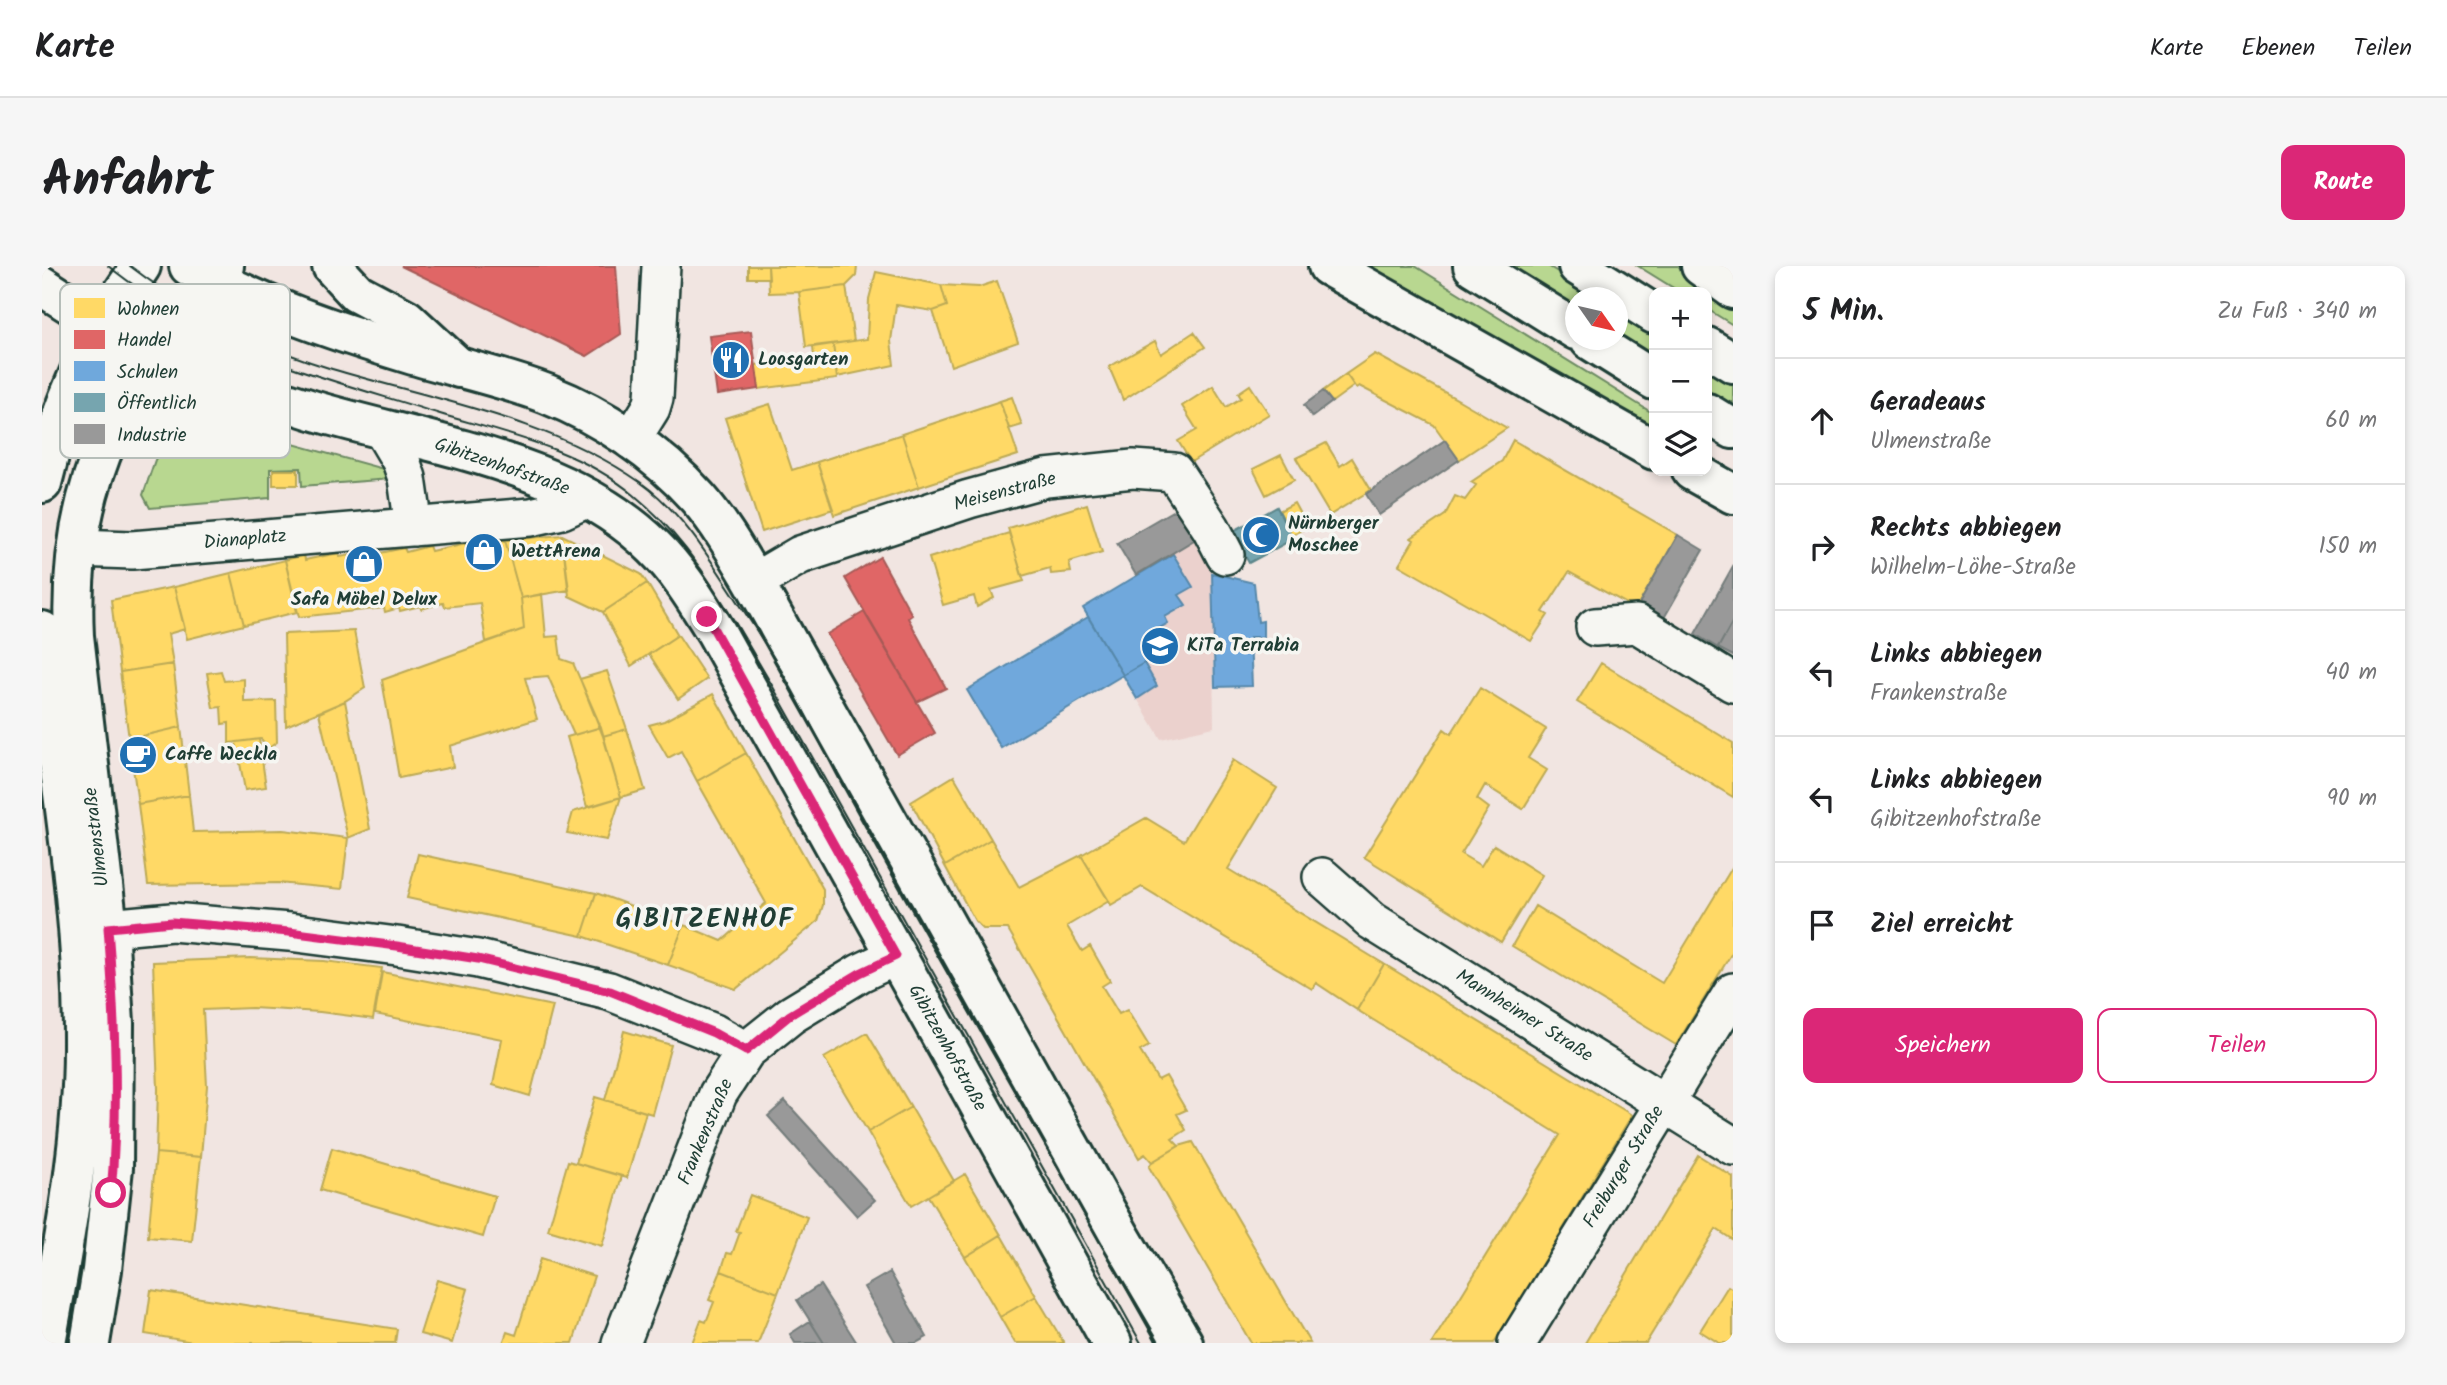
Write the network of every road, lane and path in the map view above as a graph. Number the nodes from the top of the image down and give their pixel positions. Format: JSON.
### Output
{"nodes":[{"id":1,"x":141,"y":266,"type":"edge"},
{"id":2,"x":332,"y":266,"type":"edge"},
{"id":3,"x":661,"y":266,"type":"edge"},
{"id":4,"x":1328,"y":266,"type":"edge"},
{"id":5,"x":1473,"y":266,"type":"edge"},
{"id":6,"x":1578,"y":266,"type":"edge"},
{"id":7,"x":1701,"y":266,"type":"edge"},
{"id":8,"x":208,"y":270,"type":"edge"},
{"id":9,"x":130,"y":284,"type":"edge"},
{"id":10,"x":236,"y":284,"type":"edge"},
{"id":11,"x":42,"y":286,"type":"edge"},
{"id":12,"x":1733,"y":289,"type":"edge"},
{"id":13,"x":60,"y":296,"type":"edge"},
{"id":14,"x":290,"y":311,"type":"edge"},
{"id":15,"x":1649,"y":311,"type":"edge"},
{"id":16,"x":1565,"y":323,"type":"edge"},
{"id":17,"x":1606,"y":350,"type":"edge"},
{"id":18,"x":1712,"y":350,"type":"edge"},
{"id":19,"x":1733,"y":363,"type":"edge"},
{"id":20,"x":459,"y":368,"type":"junction"},
{"id":21,"x":1649,"y":377,"type":"edge"},
{"id":22,"x":290,"y":402,"type":"edge"},
{"id":23,"x":1712,"y":416,"type":"edge"},
{"id":24,"x":60,"y":423,"type":"edge"},
{"id":25,"x":382,"y":429,"type":"junction"},
{"id":26,"x":1733,"y":429,"type":"edge"},
{"id":27,"x":631,"y":440,"type":"junction"},
{"id":28,"x":1649,"y":447,"type":"edge"},
{"id":29,"x":99,"y":458,"type":"edge"},
{"id":30,"x":1701,"y":476,"type":"edge"},
{"id":31,"x":42,"y":483,"type":"edge"},
{"id":32,"x":1733,"y":494,"type":"edge"},
{"id":33,"x":575,"y":504,"type":"junction"},
{"id":34,"x":414,"y":527,"type":"junction"},
{"id":35,"x":93,"y":549,"type":"junction"},
{"id":36,"x":1225,"y":555,"type":"dead end"},
{"id":37,"x":754,"y":582,"type":"junction"},
{"id":38,"x":1595,"y":626,"type":"dead end"},
{"id":39,"x":42,"y":631,"type":"edge"},
{"id":40,"x":1733,"y":683,"type":"edge"},
{"id":41,"x":1322,"y":877,"type":"dead end"},
{"id":42,"x":108,"y":928,"type":"junction"},
{"id":43,"x":896,"y":956,"type":"junction"},
{"id":44,"x":1733,"y":992,"type":"edge"},
{"id":45,"x":746,"y":1051,"type":"junction"},
{"id":46,"x":1662,"y":1103,"type":"junction"},
{"id":47,"x":1733,"y":1146,"type":"edge"},
{"id":48,"x":46,"y":1343,"type":"edge"},
{"id":49,"x":90,"y":1343,"type":"edge"},
{"id":50,"x":621,"y":1343,"type":"edge"},
{"id":51,"x":1112,"y":1343,"type":"edge"},
{"id":52,"x":1183,"y":1343,"type":"edge"},
{"id":53,"x":1517,"y":1343,"type":"edge"}],
"edges":[{"from":1,"to":9,"type":"main road"},
{"from":2,"to":20,"type":"main road"},
{"from":3,"to":27,"type":"street"},
{"from":4,"to":28,"type":"main road"},
{"from":5,"to":16,"type":"main road"},
{"from":6,"to":15,"type":"main road"},
{"from":7,"to":12,"type":"main road"},
{"from":8,"to":10,"type":"main road"},
{"from":11,"to":13,"type":"main road","name":"Gibitzenhofstraße"},
{"from":14,"to":20,"type":"main road"},
{"from":17,"to":21,"type":"main road"},
{"from":18,"to":19,"type":"main road"},
{"from":20,"to":27,"type":"main road"},
{"from":22,"to":25,"type":"main road","name":"Gibitzenhofstraße"},
{"from":23,"to":26,"type":"main road"},
{"from":24,"to":31,"type":"main road"},
{"from":25,"to":33,"type":"main road","name":"Gibitzenhofstraße"},
{"from":25,"to":34,"type":"street"},
{"from":27,"to":37,"type":"main road"},
{"from":29,"to":35,"type":"main road","name":"Ulmenstraße"},
{"from":30,"to":32,"type":"main road"},
{"from":33,"to":34,"type":"street","name":"Dianaplatz"},
{"from":33,"to":43,"type":"main road","name":"Gibitzenhofstraße"},
{"from":34,"to":35,"type":"street","name":"Dianaplatz"},
{"from":35,"to":42,"type":"main road","name":"Ulmenstraße"},
{"from":36,"to":37,"type":"street","name":"Meisenstraße"},
{"from":37,"to":52,"type":"main road"},
{"from":38,"to":40,"type":"street"},
{"from":39,"to":48,"type":"main road","name":"Ulmenstraße"},
{"from":41,"to":46,"type":"street","name":"Mannheimer Straße"},
{"from":42,"to":45,"type":"street"},
{"from":42,"to":49,"type":"main road","name":"Ulmenstraße"},
{"from":43,"to":45,"type":"street","name":"Frankenstraße"},
{"from":43,"to":51,"type":"main road","name":"Gibitzenhofstraße"},
{"from":44,"to":46,"type":"street","name":"Freiburger Straße"},
{"from":45,"to":50,"type":"street","name":"Frankenstraße"},
{"from":46,"to":47,"type":"street","name":"Mannheimer Straße"},
{"from":46,"to":53,"type":"street","name":"Freiburger Straße"}]}
